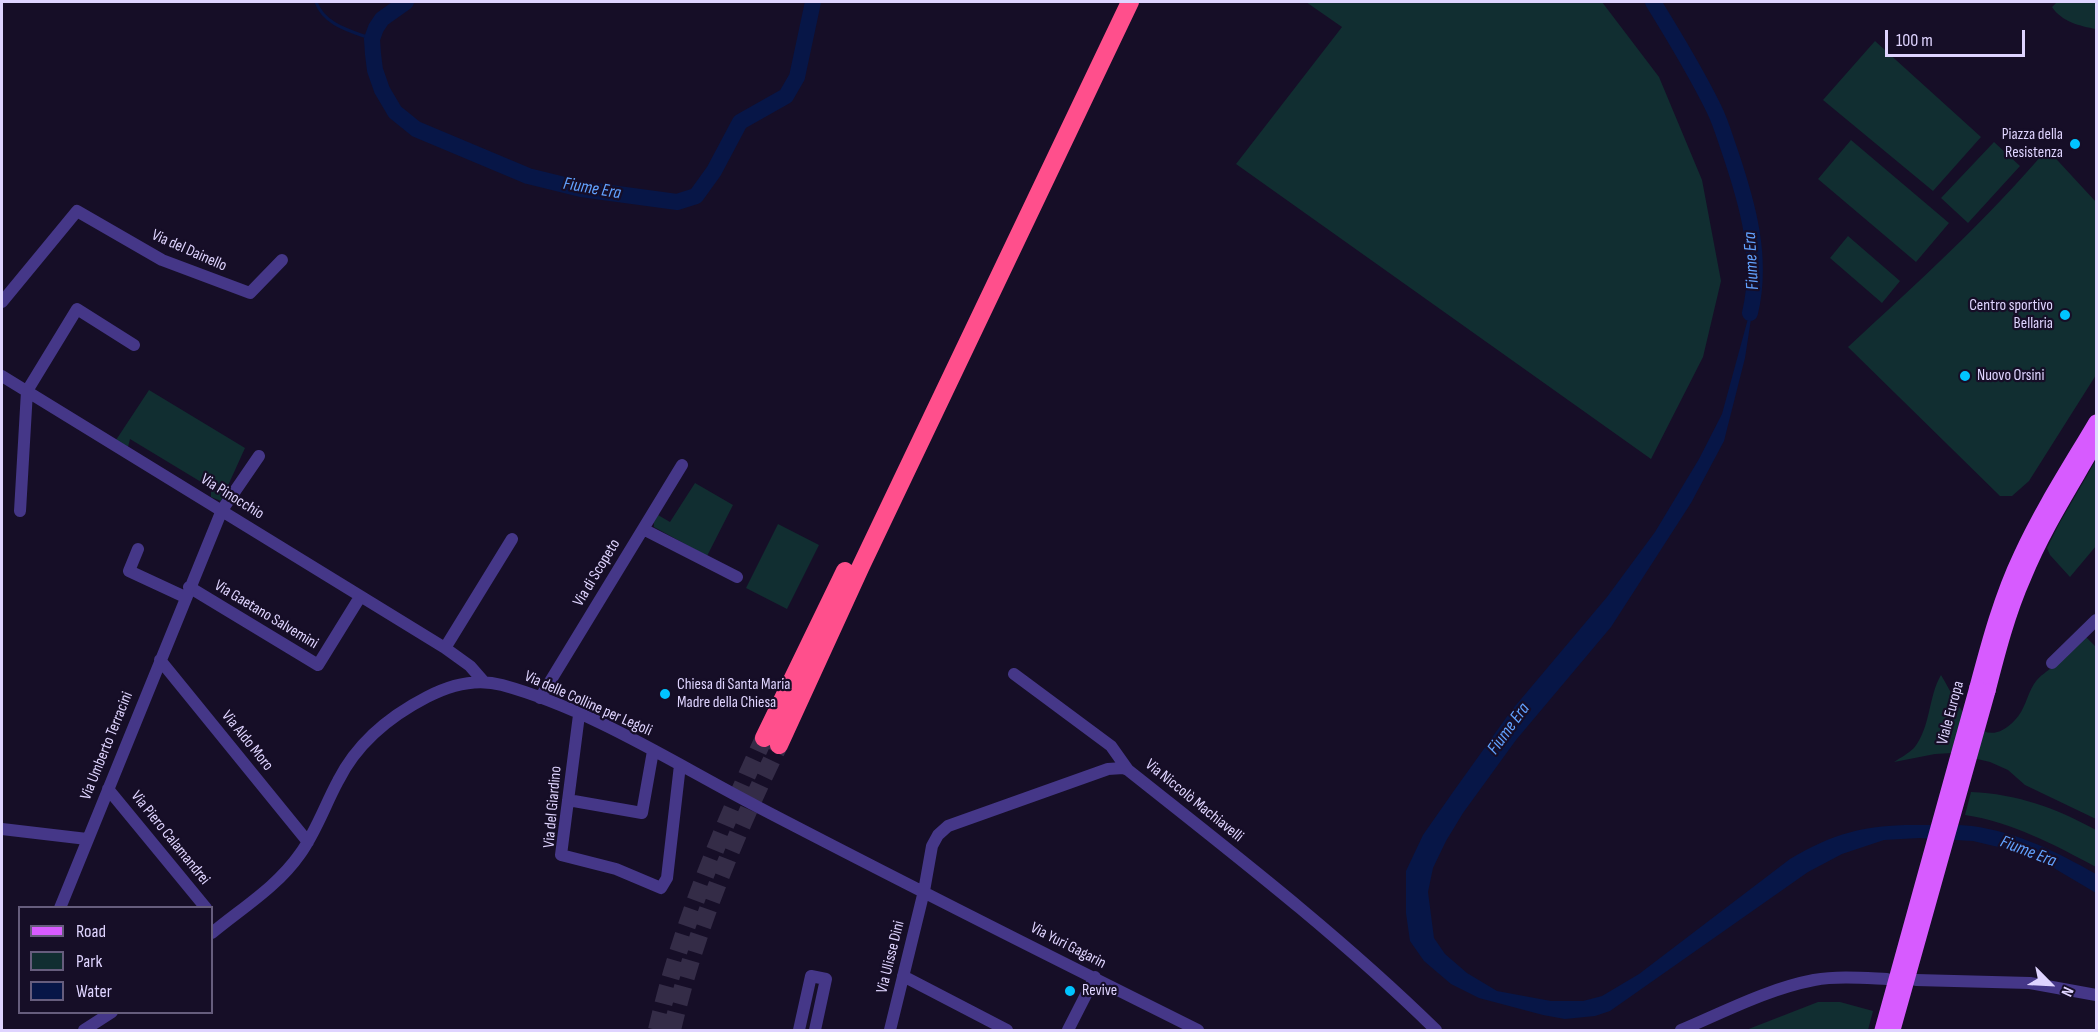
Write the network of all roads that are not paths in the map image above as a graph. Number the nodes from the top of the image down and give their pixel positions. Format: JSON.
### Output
{"nodes":[{"id":1,"x":1118,"y":2,"type":"edge"},
{"id":2,"x":1130,"y":2,"type":"edge"},
{"id":3,"x":282,"y":260,"type":"dead end"},
{"id":4,"x":2,"y":302,"type":"edge"},
{"id":5,"x":134,"y":345,"type":"dead end"},
{"id":6,"x":2,"y":376,"type":"edge"},
{"id":7,"x":27,"y":391,"type":"junction"},
{"id":8,"x":2097,"y":422,"type":"edge"},
{"id":9,"x":2097,"y":443,"type":"edge"},
{"id":10,"x":259,"y":456,"type":"dead end"},
{"id":11,"x":682,"y":465,"type":"dead end"},
{"id":12,"x":222,"y":510,"type":"junction"},
{"id":13,"x":20,"y":511,"type":"dead end"},
{"id":14,"x":643,"y":529,"type":"junction"},
{"id":15,"x":512,"y":538,"type":"dead end"},
{"id":16,"x":138,"y":549,"type":"dead end"},
{"id":17,"x":737,"y":577,"type":"dead end"},
{"id":18,"x":188,"y":592,"type":"junction"},
{"id":19,"x":360,"y":597,"type":"junction"},
{"id":20,"x":2097,"y":620,"type":"edge"},
{"id":21,"x":445,"y":648,"type":"junction"},
{"id":22,"x":160,"y":660,"type":"junction"},
{"id":23,"x":2052,"y":663,"type":"dead end"},
{"id":24,"x":1014,"y":674,"type":"dead end"},
{"id":25,"x":484,"y":682,"type":"junction"},
{"id":26,"x":1982,"y":689,"type":"junction"},
{"id":27,"x":540,"y":698,"type":"junction"},
{"id":28,"x":579,"y":714,"type":"junction"},
{"id":29,"x":653,"y":751,"type":"junction"},
{"id":30,"x":680,"y":765,"type":"junction"},
{"id":31,"x":1128,"y":770,"type":"junction"},
{"id":32,"x":108,"y":789,"type":"junction"},
{"id":33,"x":568,"y":800,"type":"junction"},
{"id":34,"x":2,"y":829,"type":"edge"},
{"id":35,"x":87,"y":839,"type":"junction"},
{"id":36,"x":308,"y":842,"type":"junction"},
{"id":37,"x":924,"y":891,"type":"junction"},
{"id":38,"x":61,"y":906,"type":"edge"},
{"id":39,"x":204,"y":906,"type":"edge"},
{"id":40,"x":216,"y":929,"type":"edge"},
{"id":41,"x":903,"y":976,"type":"junction"},
{"id":42,"x":1095,"y":977,"type":"junction"},
{"id":43,"x":1887,"y":979,"type":"dead end"},
{"id":44,"x":1916,"y":980,"type":"dead end"},
{"id":45,"x":2097,"y":995,"type":"edge"},
{"id":46,"x":109,"y":1014,"type":"edge"},
{"id":47,"x":84,"y":1030,"type":"edge"},
{"id":48,"x":799,"y":1030,"type":"edge"},
{"id":49,"x":815,"y":1030,"type":"edge"},
{"id":50,"x":890,"y":1030,"type":"edge"},
{"id":51,"x":1007,"y":1030,"type":"edge"},
{"id":52,"x":1068,"y":1030,"type":"edge"},
{"id":53,"x":1198,"y":1030,"type":"edge"},
{"id":54,"x":1436,"y":1030,"type":"edge"},
{"id":55,"x":1681,"y":1030,"type":"edge"},
{"id":56,"x":1882,"y":1030,"type":"edge"},
{"id":57,"x":1893,"y":1030,"type":"edge"}],
"edges":[{"from":1,"to":2,"type":"highway"},
{"from":3,"to":4,"type":"street","name":"Via del Dainello"},
{"from":5,"to":7,"type":"street"},
{"from":6,"to":7,"type":"street","name":"Via Pinocchio"},
{"from":7,"to":12,"type":"street","name":"Via Pinocchio"},
{"from":7,"to":13,"type":"street"},
{"from":8,"to":26,"type":"main road","name":"Viale Europa"},
{"from":9,"to":26,"type":"main road","name":"Viale Europa"},
{"from":10,"to":12,"type":"street","name":"Via Umberto Terracini"},
{"from":11,"to":14,"type":"street","name":"Via di Scopeto"},
{"from":12,"to":18,"type":"street","name":"Via Umberto Terracini"},
{"from":12,"to":19,"type":"street","name":"Via Pinocchio"},
{"from":14,"to":17,"type":"street"},
{"from":14,"to":27,"type":"street","name":"Via di Scopeto"},
{"from":15,"to":21,"type":"street"},
{"from":16,"to":18,"type":"street"},
{"from":18,"to":19,"type":"street","name":"Via Gaetano Salvemini"},
{"from":18,"to":22,"type":"street","name":"Via Umberto Terracini"},
{"from":19,"to":21,"type":"street","name":"Via Pinocchio"},
{"from":20,"to":23,"type":"street"},
{"from":21,"to":25,"type":"street","name":"Via Pinocchio"},
{"from":22,"to":32,"type":"street","name":"Via Umberto Terracini"},
{"from":22,"to":36,"type":"street","name":"Via Aldo Moro"},
{"from":24,"to":31,"type":"street"},
{"from":25,"to":27,"type":"street","name":"Via delle Colline per Legoli"},
{"from":25,"to":36,"type":"street","name":"Via delle Colline per Legoli"},
{"from":26,"to":56,"type":"main road","name":"Viale Europa","bridge":true},
{"from":26,"to":57,"type":"main road","name":"Viale Europa","bridge":true},
{"from":27,"to":28,"type":"street","name":"Via delle Colline per Legoli"},
{"from":28,"to":29,"type":"street","name":"Via delle Colline per Legoli"},
{"from":28,"to":33,"type":"street","name":"Via del Giardino"},
{"from":29,"to":30,"type":"street","name":"Via delle Colline per Legoli"},
{"from":29,"to":33,"type":"street"},
{"from":30,"to":33,"type":"street","name":"Via del Giardino"},
{"from":30,"to":37,"type":"street","name":"Via delle Colline per Legoli"},
{"from":31,"to":37,"type":"street","name":"Via Niccolò Machiavelli"},
{"from":31,"to":54,"type":"street","name":"Via Niccolò Machiavelli"},
{"from":32,"to":35,"type":"street","name":"Via Umberto Terracini"},
{"from":32,"to":39,"type":"street","name":"Via Piero Calamandrei"},
{"from":34,"to":35,"type":"street"},
{"from":35,"to":38,"type":"street","name":"Via Umberto Terracini"},
{"from":36,"to":40,"type":"street","name":"Via delle Colline per Legoli"},
{"from":37,"to":41,"type":"street","name":"Via Ulisse Dini"},
{"from":37,"to":42,"type":"street","name":"Via Yuri Gagarin"},
{"from":41,"to":50,"type":"street","name":"Via Ulisse Dini"},
{"from":41,"to":51,"type":"street"},
{"from":42,"to":52,"type":"street"},
{"from":42,"to":53,"type":"street","name":"Via Yuri Gagarin"},
{"from":43,"to":55,"type":"street"},
{"from":44,"to":45,"type":"street"},
{"from":46,"to":47,"type":"street"},
{"from":48,"to":49,"type":"street"}]}
